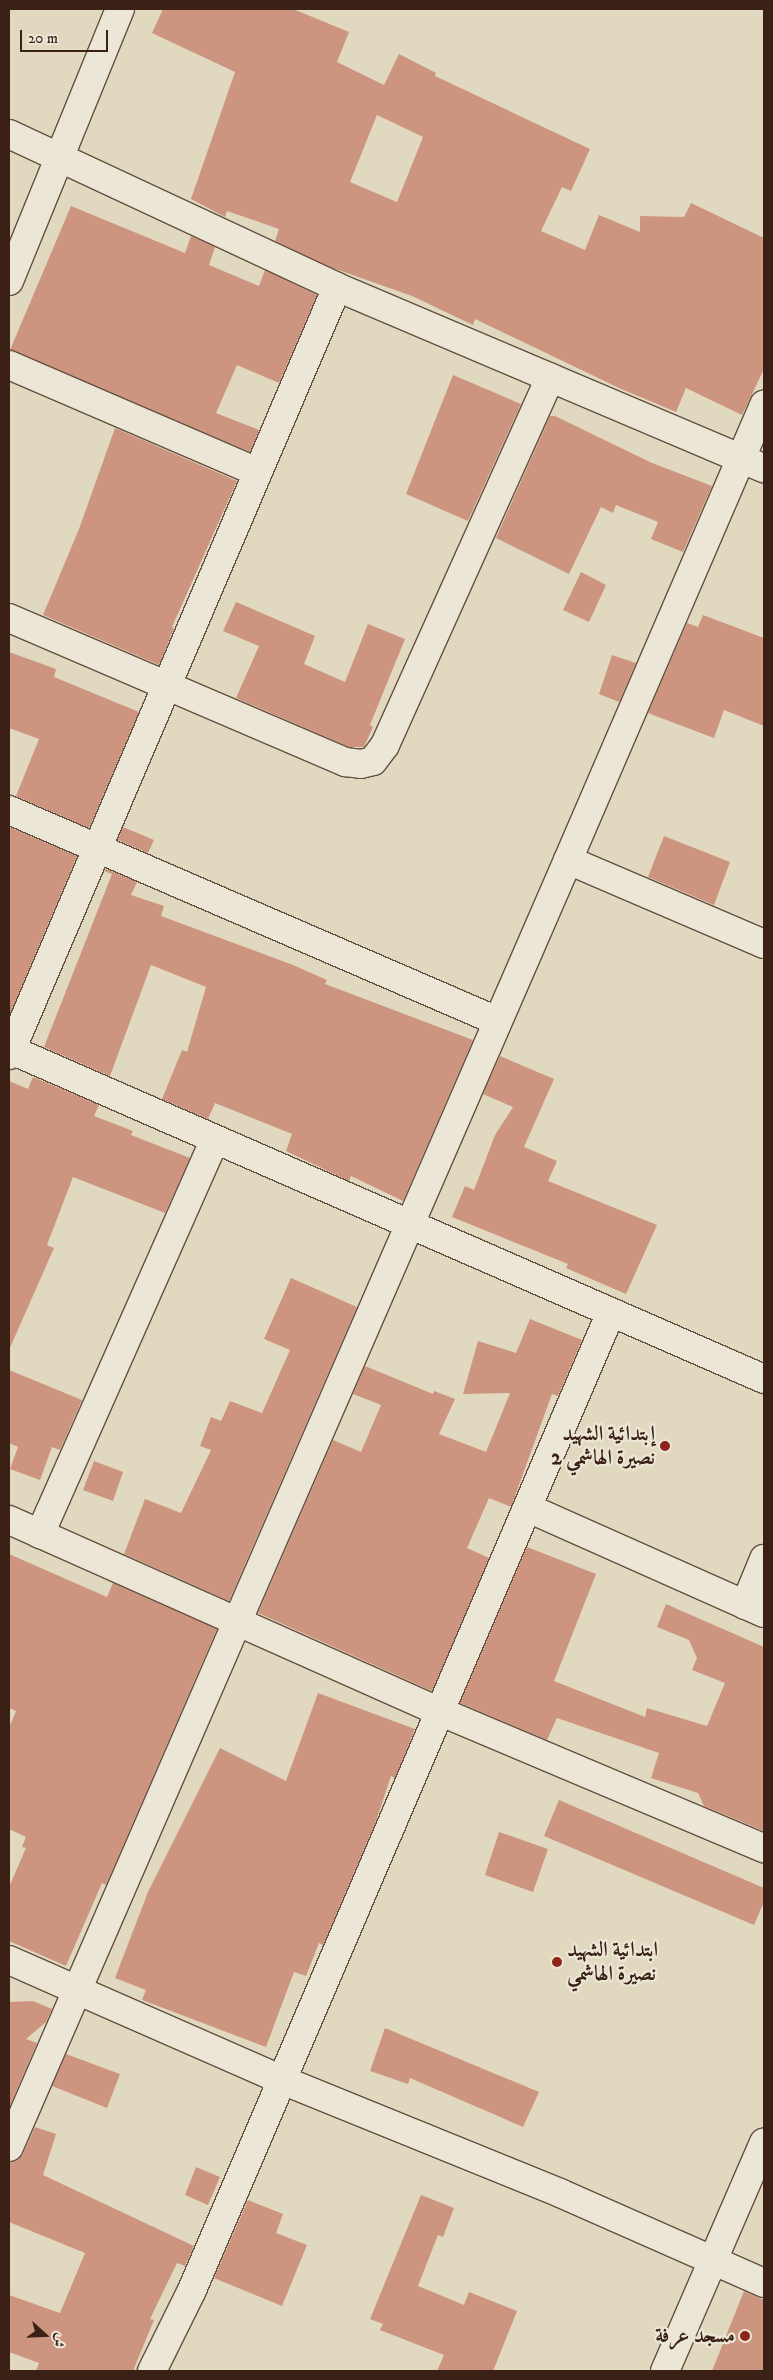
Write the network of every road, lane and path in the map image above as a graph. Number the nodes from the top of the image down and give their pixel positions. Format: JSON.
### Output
{"nodes":[{"id":1,"x":120,"y":9,"type":"edge"},
{"id":2,"x":9,"y":134,"type":"edge"},
{"id":3,"x":59,"y":157,"type":"junction"},
{"id":4,"x":9,"y":281,"type":"edge"},
{"id":5,"x":337,"y":287,"type":"junction"},
{"id":6,"x":9,"y":365,"type":"edge"},
{"id":7,"x":550,"y":377,"type":"junction"},
{"id":8,"x":764,"y":404,"type":"edge"},
{"id":9,"x":740,"y":457,"type":"junction"},
{"id":10,"x":764,"y":468,"type":"edge"},
{"id":11,"x":257,"y":472,"type":"junction"},
{"id":12,"x":9,"y":618,"type":"edge"},
{"id":13,"x":166,"y":686,"type":"junction"},
{"id":14,"x":9,"y":810,"type":"edge"},
{"id":15,"x":99,"y":850,"type":"junction"},
{"id":16,"x":568,"y":860,"type":"junction"},
{"id":17,"x":764,"y":944,"type":"edge"},
{"id":18,"x":497,"y":1021,"type":"junction"},
{"id":19,"x":9,"y":1052,"type":"edge"},
{"id":20,"x":215,"y":1140,"type":"junction"},
{"id":21,"x":409,"y":1226,"type":"junction"},
{"id":22,"x":611,"y":1312,"type":"junction"},
{"id":23,"x":764,"y":1379,"type":"edge"},
{"id":24,"x":528,"y":1508,"type":"junction"},
{"id":25,"x":9,"y":1520,"type":"edge"},
{"id":26,"x":40,"y":1534,"type":"junction"},
{"id":27,"x":764,"y":1559,"type":"edge"},
{"id":28,"x":754,"y":1609,"type":"edge"},
{"id":29,"x":235,"y":1620,"type":"junction"},
{"id":30,"x":439,"y":1711,"type":"junction"},
{"id":31,"x":764,"y":1848,"type":"edge"},
{"id":32,"x":9,"y":1960,"type":"edge"},
{"id":33,"x":78,"y":1990,"type":"junction"},
{"id":34,"x":282,"y":2080,"type":"junction"},
{"id":35,"x":764,"y":2142,"type":"edge"},
{"id":36,"x":9,"y":2147,"type":"edge"},
{"id":37,"x":714,"y":2260,"type":"junction"},
{"id":38,"x":764,"y":2282,"type":"edge"},
{"id":39,"x":152,"y":2371,"type":"edge"},
{"id":40,"x":664,"y":2371,"type":"edge"}],
"edges":[{"from":1,"to":3,"type":"street"},
{"from":2,"to":3,"type":"street"},
{"from":3,"to":4,"type":"street"},
{"from":3,"to":5,"type":"street"},
{"from":5,"to":7,"type":"street"},
{"from":5,"to":11,"type":"street"},
{"from":6,"to":11,"type":"street"},
{"from":7,"to":9,"type":"street"},
{"from":7,"to":13,"type":"street"},
{"from":8,"to":9,"type":"street"},
{"from":9,"to":10,"type":"street"},
{"from":9,"to":16,"type":"street"},
{"from":11,"to":13,"type":"street"},
{"from":12,"to":13,"type":"street"},
{"from":13,"to":15,"type":"street"},
{"from":14,"to":15,"type":"street"},
{"from":15,"to":18,"type":"street"},
{"from":15,"to":19,"type":"street"},
{"from":16,"to":17,"type":"street"},
{"from":16,"to":18,"type":"street"},
{"from":18,"to":21,"type":"street"},
{"from":19,"to":20,"type":"street"},
{"from":20,"to":21,"type":"street"},
{"from":20,"to":26,"type":"street"},
{"from":21,"to":22,"type":"street"},
{"from":21,"to":29,"type":"street"},
{"from":22,"to":23,"type":"street"},
{"from":22,"to":24,"type":"street"},
{"from":24,"to":28,"type":"street"},
{"from":24,"to":30,"type":"street"},
{"from":25,"to":26,"type":"street"},
{"from":26,"to":29,"type":"street"},
{"from":27,"to":28,"type":"street"},
{"from":29,"to":30,"type":"street"},
{"from":29,"to":33,"type":"street"},
{"from":30,"to":31,"type":"street"},
{"from":30,"to":34,"type":"street"},
{"from":32,"to":33,"type":"street"},
{"from":33,"to":34,"type":"street"},
{"from":33,"to":36,"type":"street"},
{"from":34,"to":37,"type":"street"},
{"from":34,"to":39,"type":"street"},
{"from":35,"to":37,"type":"street"},
{"from":37,"to":38,"type":"street"},
{"from":37,"to":40,"type":"street"}]}
